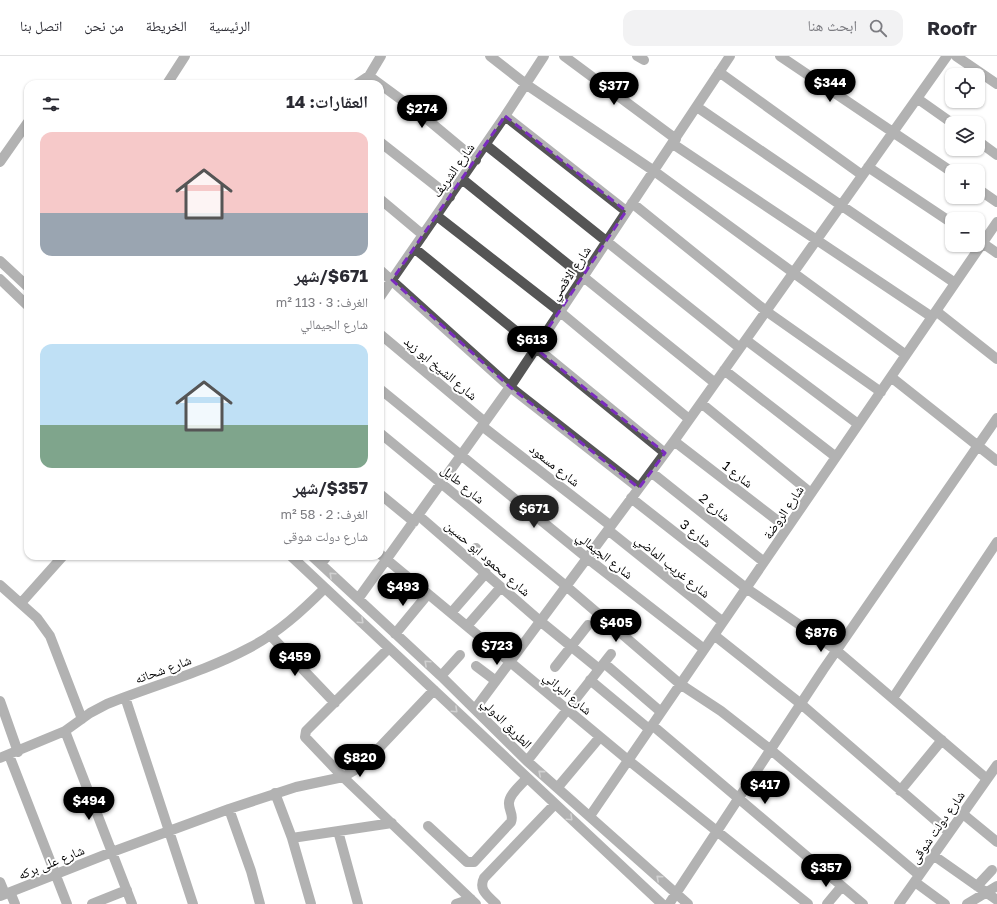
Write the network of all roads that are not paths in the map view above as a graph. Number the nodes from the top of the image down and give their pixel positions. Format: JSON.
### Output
{"nodes":[{"id":1,"x":185,"y":56,"type":"edge"},
{"id":2,"x":381,"y":56,"type":"edge"},
{"id":3,"x":490,"y":56,"type":"edge"},
{"id":4,"x":544,"y":56,"type":"edge"},
{"id":5,"x":564,"y":56,"type":"edge"},
{"id":6,"x":730,"y":56,"type":"edge"},
{"id":7,"x":780,"y":56,"type":"edge"},
{"id":8,"x":947,"y":56,"type":"edge"},
{"id":9,"x":956,"y":56,"type":"edge"},
{"id":10,"x":719,"y":72,"type":"junction"},
{"id":11,"x":369,"y":76,"type":"junction"},
{"id":12,"x":170,"y":80,"type":"edge"},
{"id":13,"x":363,"y":80,"type":"edge"},
{"id":14,"x":374,"y":80,"type":"edge"},
{"id":15,"x":527,"y":84,"type":"junction"},
{"id":16,"x":997,"y":84,"type":"edge"},
{"id":17,"x":384,"y":87,"type":"edge"},
{"id":18,"x":918,"y":99,"type":"junction"},
{"id":19,"x":697,"y":107,"type":"junction"},
{"id":20,"x":505,"y":116,"type":"junction"},
{"id":21,"x":945,"y":118,"type":"edge"},
{"id":22,"x":24,"y":128,"type":"edge"},
{"id":23,"x":893,"y":132,"type":"junction"},
{"id":24,"x":674,"y":141,"type":"junction"},
{"id":25,"x":384,"y":145,"type":"edge"},
{"id":26,"x":486,"y":145,"type":"junction"},
{"id":27,"x":985,"y":146,"type":"edge"},
{"id":28,"x":997,"y":155,"type":"edge"},
{"id":29,"x":476,"y":160,"type":"junction"},
{"id":30,"x":0,"y":162,"type":"edge"},
{"id":31,"x":945,"y":167,"type":"edge"},
{"id":32,"x":654,"y":171,"type":"junction"},
{"id":33,"x":865,"y":171,"type":"junction"},
{"id":34,"x":462,"y":179,"type":"junction"},
{"id":35,"x":985,"y":194,"type":"edge"},
{"id":36,"x":450,"y":197,"type":"junction"},
{"id":37,"x":384,"y":201,"type":"edge"},
{"id":38,"x":997,"y":202,"type":"edge"},
{"id":39,"x":841,"y":205,"type":"junction"},
{"id":40,"x":629,"y":207,"type":"junction"},
{"id":41,"x":437,"y":216,"type":"junction"},
{"id":42,"x":945,"y":219,"type":"edge"},
{"id":43,"x":997,"y":222,"type":"edge"},
{"id":44,"x":423,"y":235,"type":"junction"},
{"id":45,"x":985,"y":235,"type":"edge"},
{"id":46,"x":816,"y":240,"type":"junction"},
{"id":47,"x":606,"y":242,"type":"junction"},
{"id":48,"x":985,"y":245,"type":"edge"},
{"id":49,"x":414,"y":248,"type":"junction"},
{"id":50,"x":973,"y":252,"type":"edge"},
{"id":51,"x":997,"y":253,"type":"edge"},
{"id":52,"x":0,"y":261,"type":"edge"},
{"id":53,"x":793,"y":272,"type":"junction"},
{"id":54,"x":384,"y":273,"type":"edge"},
{"id":55,"x":583,"y":276,"type":"junction"},
{"id":56,"x":0,"y":279,"type":"edge"},
{"id":57,"x":392,"y":280,"type":"junction"},
{"id":58,"x":24,"y":281,"type":"edge"},
{"id":59,"x":955,"y":283,"type":"junction"},
{"id":60,"x":24,"y":287,"type":"edge"},
{"id":61,"x":384,"y":291,"type":"edge"},
{"id":62,"x":17,"y":295,"type":"junction"},
{"id":63,"x":24,"y":302,"type":"edge"},
{"id":64,"x":559,"y":311,"type":"junction"},
{"id":65,"x":766,"y":311,"type":"junction"},
{"id":66,"x":934,"y":314,"type":"junction"},
{"id":67,"x":384,"y":337,"type":"edge"},
{"id":68,"x":743,"y":344,"type":"junction"},
{"id":69,"x":535,"y":348,"type":"junction"},
{"id":70,"x":906,"y":354,"type":"junction"},
{"id":71,"x":997,"y":359,"type":"edge"},
{"id":72,"x":724,"y":370,"type":"junction"},
{"id":73,"x":891,"y":377,"type":"junction"},
{"id":74,"x":715,"y":383,"type":"junction"},
{"id":75,"x":510,"y":387,"type":"junction"},
{"id":76,"x":384,"y":392,"type":"edge"},
{"id":77,"x":881,"y":392,"type":"junction"},
{"id":78,"x":701,"y":402,"type":"junction"},
{"id":79,"x":997,"y":418,"type":"edge"},
{"id":80,"x":689,"y":419,"type":"junction"},
{"id":81,"x":484,"y":424,"type":"junction"},
{"id":82,"x":858,"y":424,"type":"junction"},
{"id":83,"x":384,"y":436,"type":"edge"},
{"id":84,"x":674,"y":441,"type":"junction"},
{"id":85,"x":978,"y":446,"type":"junction"},
{"id":86,"x":664,"y":453,"type":"junction"},
{"id":87,"x":461,"y":456,"type":"junction"},
{"id":88,"x":836,"y":457,"type":"junction"},
{"id":89,"x":997,"y":461,"type":"edge"},
{"id":90,"x":651,"y":472,"type":"junction"},
{"id":91,"x":441,"y":483,"type":"junction"},
{"id":92,"x":639,"y":488,"type":"junction"},
{"id":93,"x":811,"y":493,"type":"junction"},
{"id":94,"x":384,"y":497,"type":"edge"},
{"id":95,"x":631,"y":498,"type":"junction"},
{"id":96,"x":416,"y":518,"type":"junction"},
{"id":97,"x":609,"y":528,"type":"junction"},
{"id":98,"x":787,"y":528,"type":"junction"},
{"id":99,"x":997,"y":542,"type":"edge"},
{"id":100,"x":476,"y":548,"type":"dead end"},
{"id":101,"x":384,"y":556,"type":"edge"},
{"id":102,"x":467,"y":557,"type":"junction"},
{"id":103,"x":384,"y":558,"type":"edge"},
{"id":104,"x":587,"y":558,"type":"junction"},
{"id":105,"x":59,"y":560,"type":"edge"},
{"id":106,"x":295,"y":560,"type":"edge"},
{"id":107,"x":324,"y":560,"type":"edge"},
{"id":108,"x":381,"y":560,"type":"edge"},
{"id":109,"x":764,"y":562,"type":"junction"},
{"id":110,"x":486,"y":573,"type":"junction"},
{"id":111,"x":0,"y":585,"type":"edge"},
{"id":112,"x":566,"y":586,"type":"junction"},
{"id":113,"x":502,"y":587,"type":"junction"},
{"id":114,"x":325,"y":588,"type":"junction"},
{"id":115,"x":746,"y":588,"type":"junction"},
{"id":116,"x":428,"y":594,"type":"junction"},
{"id":117,"x":355,"y":596,"type":"junction"},
{"id":118,"x":21,"y":602,"type":"junction"},
{"id":119,"x":341,"y":602,"type":"junction"},
{"id":120,"x":451,"y":613,"type":"junction"},
{"id":121,"x":540,"y":621,"type":"junction"},
{"id":122,"x":723,"y":622,"type":"junction"},
{"id":123,"x":588,"y":625,"type":"dead end"},
{"id":124,"x":467,"y":626,"type":"junction"},
{"id":125,"x":395,"y":634,"type":"junction"},
{"id":126,"x":270,"y":635,"type":"junction"},
{"id":127,"x":714,"y":635,"type":"junction"},
{"id":128,"x":571,"y":646,"type":"junction"},
{"id":129,"x":389,"y":648,"type":"junction"},
{"id":130,"x":704,"y":649,"type":"junction"},
{"id":131,"x":836,"y":650,"type":"junction"},
{"id":132,"x":611,"y":654,"type":"dead end"},
{"id":133,"x":460,"y":655,"type":"dead end"},
{"id":134,"x":510,"y":662,"type":"junction"},
{"id":135,"x":476,"y":666,"type":"dead end"},
{"id":136,"x":601,"y":666,"type":"junction"},
{"id":137,"x":555,"y":667,"type":"dead end"},
{"id":138,"x":441,"y":676,"type":"junction"},
{"id":139,"x":590,"y":680,"type":"junction"},
{"id":140,"x":496,"y":681,"type":"junction"},
{"id":141,"x":680,"y":684,"type":"junction"},
{"id":142,"x":434,"y":690,"type":"junction"},
{"id":143,"x":125,"y":697,"type":"junction"},
{"id":144,"x":893,"y":698,"type":"junction"},
{"id":145,"x":0,"y":701,"type":"edge"},
{"id":146,"x":335,"y":703,"type":"junction"},
{"id":147,"x":801,"y":704,"type":"junction"},
{"id":148,"x":567,"y":710,"type":"junction"},
{"id":149,"x":477,"y":712,"type":"junction"},
{"id":150,"x":661,"y":712,"type":"junction"},
{"id":151,"x":82,"y":719,"type":"junction"},
{"id":152,"x":470,"y":724,"type":"junction"},
{"id":153,"x":650,"y":727,"type":"junction"},
{"id":154,"x":65,"y":731,"type":"junction"},
{"id":155,"x":600,"y":737,"type":"junction"},
{"id":156,"x":942,"y":740,"type":"junction"},
{"id":157,"x":771,"y":750,"type":"junction"},
{"id":158,"x":9,"y":755,"type":"edge"},
{"id":159,"x":628,"y":760,"type":"junction"},
{"id":160,"x":527,"y":761,"type":"junction"},
{"id":161,"x":997,"y":765,"type":"edge"},
{"id":162,"x":343,"y":777,"type":"junction"},
{"id":163,"x":527,"y":778,"type":"junction"},
{"id":164,"x":987,"y":779,"type":"junction"},
{"id":165,"x":558,"y":787,"type":"junction"},
{"id":166,"x":900,"y":791,"type":"junction"},
{"id":167,"x":275,"y":794,"type":"junction"},
{"id":168,"x":738,"y":797,"type":"junction"},
{"id":169,"x":555,"y":804,"type":"junction"},
{"id":170,"x":229,"y":809,"type":"junction"},
{"id":171,"x":963,"y":814,"type":"junction"},
{"id":172,"x":590,"y":816,"type":"junction"},
{"id":173,"x":392,"y":823,"type":"junction"},
{"id":174,"x":428,"y":826,"type":"dead end"},
{"id":175,"x":168,"y":831,"type":"junction"},
{"id":176,"x":338,"y":831,"type":"junction"},
{"id":177,"x":718,"y":832,"type":"junction"},
{"id":178,"x":949,"y":832,"type":"junction"},
{"id":179,"x":292,"y":838,"type":"junction"},
{"id":180,"x":997,"y":842,"type":"edge"},
{"id":181,"x":112,"y":852,"type":"junction"},
{"id":182,"x":933,"y":855,"type":"junction"},
{"id":183,"x":992,"y":870,"type":"dead end"},
{"id":184,"x":56,"y":874,"type":"junction"},
{"id":185,"x":917,"y":878,"type":"junction"},
{"id":186,"x":0,"y":882,"type":"edge"},
{"id":187,"x":842,"y":886,"type":"junction"},
{"id":188,"x":977,"y":886,"type":"junction"},
{"id":189,"x":997,"y":886,"type":"edge"},
{"id":190,"x":127,"y":890,"type":"junction"},
{"id":191,"x":987,"y":893,"type":"junction"},
{"id":192,"x":5,"y":894,"type":"edge"},
{"id":193,"x":676,"y":894,"type":"junction"},
{"id":194,"x":997,"y":900,"type":"edge"},
{"id":195,"x":473,"y":902,"type":"edge"},
{"id":196,"x":15,"y":904,"type":"edge"},
{"id":197,"x":67,"y":904,"type":"edge"},
{"id":198,"x":92,"y":904,"type":"edge"},
{"id":199,"x":132,"y":904,"type":"edge"},
{"id":200,"x":193,"y":904,"type":"edge"},
{"id":201,"x":260,"y":904,"type":"edge"},
{"id":202,"x":311,"y":904,"type":"edge"},
{"id":203,"x":358,"y":904,"type":"edge"},
{"id":204,"x":456,"y":904,"type":"edge"},
{"id":205,"x":496,"y":904,"type":"edge"},
{"id":206,"x":662,"y":904,"type":"edge"},
{"id":207,"x":669,"y":904,"type":"edge"},
{"id":208,"x":688,"y":904,"type":"edge"},
{"id":209,"x":808,"y":904,"type":"edge"},
{"id":210,"x":827,"y":904,"type":"edge"},
{"id":211,"x":863,"y":904,"type":"edge"},
{"id":212,"x":899,"y":904,"type":"edge"},
{"id":213,"x":944,"y":904,"type":"edge"},
{"id":214,"x":967,"y":904,"type":"edge"}],
"edges":[{"from":1,"to":12,"type":"street"},
{"from":2,"to":11,"type":"street"},
{"from":3,"to":15,"type":"street"},
{"from":4,"to":15,"type":"street","name":"شارع الشريف"},
{"from":5,"to":24,"type":"street"},
{"from":6,"to":10,"type":"street","name":"شارع الاقصي"},
{"from":7,"to":23,"type":"street"},
{"from":8,"to":18,"type":"street"},
{"from":9,"to":16,"type":"street"},
{"from":10,"to":19,"type":"street","name":"شارع الاقصي"},
{"from":10,"to":33,"type":"street"},
{"from":11,"to":13,"type":"street"},
{"from":11,"to":14,"type":"street"},
{"from":15,"to":20,"type":"street","name":"شارع الشريف"},
{"from":15,"to":32,"type":"street"},
{"from":17,"to":29,"type":"street"},
{"from":18,"to":21,"type":"street"},
{"from":18,"to":23,"type":"street"},
{"from":19,"to":24,"type":"street","name":"شارع الاقصي"},
{"from":19,"to":39,"type":"street"},
{"from":20,"to":26,"type":"street","name":"شارع الشريف"},
{"from":20,"to":40,"type":"street"},
{"from":22,"to":30,"type":"street"},
{"from":23,"to":31,"type":"street"},
{"from":23,"to":33,"type":"street"},
{"from":24,"to":32,"type":"street","name":"شارع الاقصي"},
{"from":24,"to":46,"type":"street"},
{"from":25,"to":36,"type":"street"},
{"from":26,"to":29,"type":"street","name":"شارع الشريف"},
{"from":26,"to":47,"type":"street"},
{"from":27,"to":28,"type":"street"},
{"from":29,"to":34,"type":"street","name":"شارع الشريف"},
{"from":32,"to":40,"type":"street","name":"شارع الاقصي"},
{"from":32,"to":53,"type":"street"},
{"from":33,"to":39,"type":"street"},
{"from":33,"to":42,"type":"street"},
{"from":34,"to":36,"type":"street","name":"شارع الشريف"},
{"from":34,"to":55,"type":"street"},
{"from":35,"to":38,"type":"street"},
{"from":36,"to":41,"type":"street","name":"شارع الشريف"},
{"from":37,"to":44,"type":"street"},
{"from":39,"to":46,"type":"street"},
{"from":39,"to":59,"type":"street"},
{"from":40,"to":47,"type":"street","name":"شارع الاقصي"},
{"from":40,"to":65,"type":"street"},
{"from":41,"to":44,"type":"street","name":"شارع الشريف"},
{"from":41,"to":64,"type":"street"},
{"from":43,"to":45,"type":"street","name":"شارع الروضة"},
{"from":44,"to":49,"type":"street","name":"شارع الشريف"},
{"from":46,"to":53,"type":"street"},
{"from":46,"to":66,"type":"street"},
{"from":47,"to":55,"type":"street","name":"شارع الاقصي"},
{"from":47,"to":68,"type":"street"},
{"from":48,"to":51,"type":"street"},
{"from":49,"to":57,"type":"street","name":"شارع الشريف"},
{"from":49,"to":69,"type":"street"},
{"from":50,"to":59,"type":"street","name":"شارع الروضة"},
{"from":52,"to":58,"type":"street"},
{"from":53,"to":65,"type":"street"},
{"from":53,"to":70,"type":"street"},
{"from":54,"to":57,"type":"street"},
{"from":55,"to":64,"type":"street","name":"شارع الاقصي"},
{"from":55,"to":74,"type":"street"},
{"from":56,"to":62,"type":"street"},
{"from":57,"to":61,"type":"street","name":"شارع الشريف"},
{"from":57,"to":75,"type":"street"},
{"from":59,"to":66,"type":"street","name":"شارع الروضة"},
{"from":60,"to":62,"type":"street"},
{"from":62,"to":63,"type":"street"},
{"from":64,"to":69,"type":"street","name":"شارع الاقصي"},
{"from":64,"to":80,"type":"street"},
{"from":65,"to":68,"type":"street"},
{"from":65,"to":77,"type":"street"},
{"from":66,"to":70,"type":"street","name":"شارع الروضة"},
{"from":66,"to":71,"type":"street"},
{"from":67,"to":81,"type":"street","name":"شارع الشيخ ابو زيد"},
{"from":68,"to":72,"type":"street"},
{"from":68,"to":82,"type":"street"},
{"from":69,"to":75,"type":"street","name":"شارع الاقصي"},
{"from":69,"to":86,"type":"street"},
{"from":70,"to":73,"type":"street","name":"شارع الروضة"},
{"from":72,"to":74,"type":"street"},
{"from":72,"to":88,"type":"street"},
{"from":73,"to":77,"type":"street","name":"شارع الروضة"},
{"from":73,"to":85,"type":"street"},
{"from":74,"to":78,"type":"street"},
{"from":75,"to":81,"type":"street","name":"شارع الاقصي"},
{"from":75,"to":92,"type":"street"},
{"from":76,"to":87,"type":"street","name":"شارع الجيمالي"},
{"from":77,"to":82,"type":"street","name":"شارع الروضة"},
{"from":78,"to":80,"type":"street"},
{"from":78,"to":93,"type":"street"},
{"from":79,"to":85,"type":"street"},
{"from":80,"to":84,"type":"street"},
{"from":81,"to":87,"type":"street","name":"شارع الاقصي"},
{"from":81,"to":97,"type":"street","name":"شارع مسعود"},
{"from":82,"to":88,"type":"street","name":"شارع الروضة"},
{"from":83,"to":91,"type":"street","name":"شارع طايل"},
{"from":84,"to":86,"type":"street"},
{"from":84,"to":98,"type":"street","name":"شارع 1"},
{"from":85,"to":89,"type":"street"},
{"from":85,"to":131,"type":"street"},
{"from":86,"to":90,"type":"street"},
{"from":87,"to":91,"type":"street","name":"شارع الاقصي"},
{"from":87,"to":104,"type":"street","name":"شارع الجيمالي"},
{"from":88,"to":93,"type":"street","name":"شارع الروضة"},
{"from":90,"to":92,"type":"street"},
{"from":90,"to":109,"type":"street","name":"شارع 2"},
{"from":91,"to":96,"type":"street","name":"شارع الاقصي"},
{"from":91,"to":112,"type":"street","name":"شارع طايل"},
{"from":92,"to":95,"type":"street"},
{"from":93,"to":98,"type":"street","name":"شارع الروضة"},
{"from":94,"to":96,"type":"street","name":"شارع محمود ابو حسين"},
{"from":95,"to":97,"type":"street"},
{"from":95,"to":115,"type":"street","name":"شارع 3"},
{"from":96,"to":101,"type":"street","name":"شارع الاقصي"},
{"from":96,"to":102,"type":"street","name":"شارع محمود ابو حسين"},
{"from":97,"to":104,"type":"street"},
{"from":97,"to":122,"type":"street","name":"شارع غريب الماضي"},
{"from":98,"to":109,"type":"street","name":"شارع الروضة"},
{"from":99,"to":144,"type":"street"},
{"from":100,"to":102,"type":"street"},
{"from":102,"to":110,"type":"street","name":"شارع محمود ابو حسين"},
{"from":103,"to":116,"type":"street","name":"شارع البراني"},
{"from":104,"to":112,"type":"street"},
{"from":104,"to":130,"type":"street","name":"شارع الجيمالي"},
{"from":105,"to":118,"type":"street"},
{"from":106,"to":114,"type":"street","name":"الطريق الدولي"},
{"from":117,"to":107,"type":"street","name":"الطريق الدولي","one_way":true},
{"from":108,"to":117,"type":"street","name":"شارع الاقصي"},
{"from":109,"to":115,"type":"street","name":"شارع الروضة"},
{"from":110,"to":113,"type":"street","name":"شارع محمود ابو حسين"},
{"from":110,"to":120,"type":"street"},
{"from":111,"to":118,"type":"street"},
{"from":112,"to":121,"type":"street"},
{"from":112,"to":141,"type":"street","name":"شارع طايل"},
{"from":113,"to":121,"type":"street","name":"شارع محمود ابو حسين"},
{"from":113,"to":124,"type":"street"},
{"from":114,"to":119,"type":"street","name":"الطريق الدولي"},
{"from":114,"to":126,"type":"street","name":"شارع شحاته"},
{"from":115,"to":122,"type":"street","name":"شارع الروضة"},
{"from":115,"to":131,"type":"street","name":"شارع 3"},
{"from":116,"to":120,"type":"street","name":"شارع البراني"},
{"from":116,"to":125,"type":"street"},
{"from":117,"to":119,"type":"street","name":"شارع الاقصي"},
{"from":117,"to":125,"type":"street","name":"الطريق الدولي"},
{"from":118,"to":151,"type":"street"},
{"from":119,"to":129,"type":"street","name":"الطريق الدولي","one_way":true},
{"from":120,"to":124,"type":"street","name":"شارع البراني"},
{"from":121,"to":128,"type":"street","name":"شارع محمود ابو حسين"},
{"from":121,"to":134,"type":"street"},
{"from":122,"to":127,"type":"street","name":"شارع الروضة"},
{"from":123,"to":128,"type":"street"},
{"from":124,"to":134,"type":"street","name":"شارع البراني"},
{"from":138,"to":125,"type":"street","name":"الطريق الدولي","one_way":true},
{"from":126,"to":143,"type":"street","name":"شارع شحاته"},
{"from":126,"to":146,"type":"street"},
{"from":127,"to":130,"type":"street","name":"شارع الروضة"},
{"from":127,"to":147,"type":"street"},
{"from":128,"to":136,"type":"street","name":"شارع محمود ابو حسين"},
{"from":128,"to":137,"type":"street"},
{"from":129,"to":142,"type":"street","name":"الطريق الدولي"},
{"from":129,"to":146,"type":"street"},
{"from":130,"to":141,"type":"street","name":"شارع الروضة"},
{"from":131,"to":144,"type":"street","name":"شارع 3"},
{"from":131,"to":147,"type":"street"},
{"from":132,"to":136,"type":"street"},
{"from":133,"to":138,"type":"street"},
{"from":134,"to":140,"type":"street"},
{"from":134,"to":148,"type":"street","name":"شارع البراني"},
{"from":135,"to":140,"type":"street"},
{"from":136,"to":139,"type":"street"},
{"from":136,"to":150,"type":"street","name":"شارع محمود ابو حسين"},
{"from":138,"to":149,"type":"street","name":"الطريق الدولي"},
{"from":139,"to":148,"type":"street"},
{"from":139,"to":153,"type":"street"},
{"from":140,"to":149,"type":"street"},
{"from":141,"to":150,"type":"street","name":"شارع الروضة"},
{"from":141,"to":157,"type":"street","name":"شارع طايل"},
{"from":142,"to":152,"type":"street","name":"الطريق الدولي","one_way":true},
{"from":142,"to":162,"type":"street","name":"شارع على بركه"},
{"from":143,"to":151,"type":"street","name":"شارع شحاته"},
{"from":143,"to":175,"type":"street"},
{"from":144,"to":156,"type":"street","name":"شارع 3"},
{"from":145,"to":158,"type":"street"},
{"from":146,"to":162,"type":"street"},
{"from":147,"to":157,"type":"street"},
{"from":147,"to":166,"type":"street"},
{"from":148,"to":155,"type":"street","name":"شارع البراني"},
{"from":148,"to":160,"type":"street"},
{"from":149,"to":152,"type":"street"},
{"from":149,"to":160,"type":"street","name":"الطريق الدولي"},
{"from":150,"to":153,"type":"street","name":"شارع الروضة"},
{"from":151,"to":154,"type":"street","name":"شارع شحاته"},
{"from":152,"to":163,"type":"street","name":"الطريق الدولي"},
{"from":153,"to":159,"type":"street","name":"شارع الروضة"},
{"from":153,"to":168,"type":"street"},
{"from":154,"to":158,"type":"street","name":"شارع شحاته"},
{"from":154,"to":181,"type":"street"},
{"from":155,"to":159,"type":"street","name":"شارع البراني"},
{"from":155,"to":165,"type":"street"},
{"from":156,"to":164,"type":"street","name":"شارع 3"},
{"from":156,"to":166,"type":"street"},
{"from":157,"to":168,"type":"street"},
{"from":157,"to":185,"type":"street","name":"شارع طايل"},
{"from":158,"to":184,"type":"street"},
{"from":159,"to":172,"type":"street","name":"شارع الروضة"},
{"from":159,"to":177,"type":"street","name":"شارع البراني"},
{"from":165,"to":160,"type":"street","name":"الطريق الدولي","one_way":true},
{"from":161,"to":164,"type":"street","name":"شارع دولت شوقى"},
{"from":162,"to":167,"type":"street","name":"شارع على بركه"},
{"from":162,"to":173,"type":"street"},
{"from":163,"to":169,"type":"street","name":"الطريق الدولي"},
{"from":163,"to":174,"type":"street"},
{"from":164,"to":171,"type":"street","name":"شارع دولت شوقى"},
{"from":165,"to":172,"type":"street","name":"الطريق الدولي"},
{"from":166,"to":178,"type":"street"},
{"from":167,"to":170,"type":"street","name":"شارع على بركه"},
{"from":167,"to":179,"type":"street"},
{"from":168,"to":177,"type":"street"},
{"from":168,"to":187,"type":"street"},
{"from":169,"to":205,"type":"street"},
{"from":169,"to":206,"type":"street","name":"الطريق الدولي","one_way":true},
{"from":170,"to":175,"type":"street","name":"شارع على بركه"},
{"from":170,"to":201,"type":"street"},
{"from":171,"to":178,"type":"street","name":"شارع دولت شوقى"},
{"from":171,"to":180,"type":"street"},
{"from":193,"to":172,"type":"street","name":"الطريق الدولي","one_way":true},
{"from":173,"to":176,"type":"street"},
{"from":173,"to":195,"type":"street"},
{"from":175,"to":181,"type":"street","name":"شارع على بركه"},
{"from":175,"to":200,"type":"street"},
{"from":176,"to":179,"type":"street"},
{"from":176,"to":203,"type":"street"},
{"from":177,"to":193,"type":"street"},
{"from":177,"to":209,"type":"street","name":"شارع البراني"},
{"from":178,"to":182,"type":"street","name":"شارع دولت شوقى"},
{"from":179,"to":202,"type":"street"},
{"from":181,"to":184,"type":"street","name":"شارع على بركه"},
{"from":181,"to":190,"type":"street"},
{"from":182,"to":185,"type":"street","name":"شارع دولت شوقى"},
{"from":182,"to":188,"type":"street"},
{"from":183,"to":188,"type":"street"},
{"from":184,"to":192,"type":"street","name":"شارع على بركه"},
{"from":184,"to":197,"type":"street"},
{"from":185,"to":212,"type":"street","name":"شارع دولت شوقى"},
{"from":185,"to":213,"type":"street","name":"شارع طايل"},
{"from":186,"to":192,"type":"street"},
{"from":187,"to":210,"type":"street"},
{"from":187,"to":211,"type":"street"},
{"from":188,"to":191,"type":"street"},
{"from":189,"to":191,"type":"street"},
{"from":190,"to":198,"type":"street"},
{"from":190,"to":199,"type":"street"},
{"from":191,"to":194,"type":"street"},
{"from":191,"to":214,"type":"street"},
{"from":192,"to":196,"type":"street"},
{"from":193,"to":207,"type":"street"},
{"from":193,"to":208,"type":"street","name":"الطريق الدولي"},
{"from":195,"to":204,"type":"street"}]}
